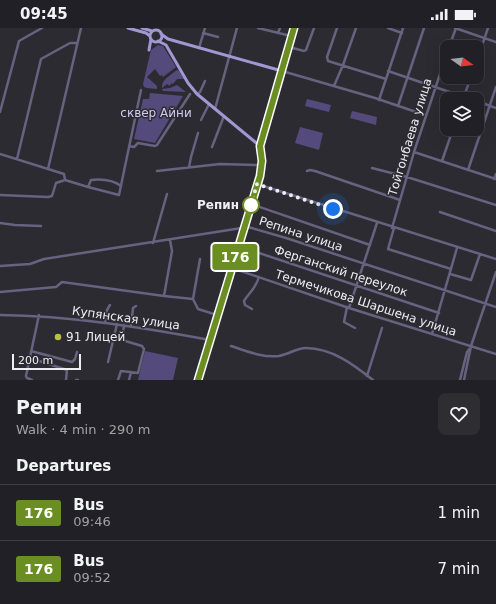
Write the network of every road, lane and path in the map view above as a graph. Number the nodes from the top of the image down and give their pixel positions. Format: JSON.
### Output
{"nodes":[{"id":1,"x":42,"y":28,"type":"edge"},
{"id":2,"x":81,"y":28,"type":"edge"},
{"id":3,"x":128,"y":28,"type":"edge"},
{"id":4,"x":142,"y":28,"type":"edge"},
{"id":5,"x":205,"y":28,"type":"edge"},
{"id":6,"x":237,"y":28,"type":"edge"},
{"id":7,"x":258,"y":28,"type":"edge"},
{"id":8,"x":280,"y":28,"type":"edge"},
{"id":9,"x":294,"y":28,"type":"edge"},
{"id":10,"x":314,"y":28,"type":"edge"},
{"id":11,"x":338,"y":28,"type":"edge"},
{"id":12,"x":356,"y":28,"type":"edge"},
{"id":13,"x":388,"y":28,"type":"edge"},
{"id":14,"x":403,"y":28,"type":"edge"},
{"id":15,"x":424,"y":28,"type":"edge"},
{"id":16,"x":456,"y":28,"type":"edge"},
{"id":17,"x":488,"y":28,"type":"edge"},
{"id":18,"x":158,"y":29,"type":"edge"},
{"id":19,"x":153,"y":30,"type":"edge"},
{"id":20,"x":204,"y":33,"type":"junction"},
{"id":21,"x":278,"y":33,"type":"junction"},
{"id":22,"x":402,"y":33,"type":"junction"},
{"id":23,"x":161,"y":34,"type":"junction"},
{"id":24,"x":291,"y":36,"type":"junction"},
{"id":25,"x":150,"y":37,"type":"junction"},
{"id":26,"x":218,"y":37,"type":"dead end"},
{"id":27,"x":485,"y":38,"type":"junction"},
{"id":28,"x":168,"y":39,"type":"junction"},
{"id":29,"x":452,"y":40,"type":"edge"},
{"id":30,"x":157,"y":41,"type":"junction"},
{"id":31,"x":496,"y":42,"type":"edge"},
{"id":32,"x":77,"y":43,"type":"junction"},
{"id":33,"x":166,"y":44,"type":"junction"},
{"id":34,"x":288,"y":46,"type":"junction"},
{"id":35,"x":200,"y":48,"type":"junction"},
{"id":36,"x":230,"y":57,"type":"junction"},
{"id":37,"x":343,"y":65,"type":"junction"},
{"id":38,"x":282,"y":70,"type":"junction"},
{"id":39,"x":388,"y":71,"type":"junction"},
{"id":40,"x":440,"y":73,"type":"edge"},
{"id":41,"x":407,"y":78,"type":"junction"},
{"id":42,"x":386,"y":79,"type":"junction"},
{"id":43,"x":204,"y":81,"type":"dead end"},
{"id":44,"x":334,"y":86,"type":"junction"},
{"id":45,"x":435,"y":87,"type":"junction"},
{"id":46,"x":496,"y":87,"type":"edge"},
{"id":47,"x":140,"y":90,"type":"dead end"},
{"id":48,"x":448,"y":92,"type":"edge"},
{"id":49,"x":190,"y":94,"type":"dead end"},
{"id":50,"x":197,"y":94,"type":"junction"},
{"id":51,"x":379,"y":100,"type":"junction"},
{"id":52,"x":209,"y":104,"type":"junction"},
{"id":53,"x":484,"y":104,"type":"edge"},
{"id":54,"x":398,"y":106,"type":"junction"},
{"id":55,"x":489,"y":106,"type":"junction"},
{"id":56,"x":496,"y":108,"type":"edge"},
{"id":57,"x":215,"y":109,"type":"junction"},
{"id":58,"x":0,"y":112,"type":"edge"},
{"id":59,"x":426,"y":115,"type":"junction"},
{"id":60,"x":224,"y":116,"type":"junction"},
{"id":61,"x":201,"y":120,"type":"dead end"},
{"id":62,"x":198,"y":133,"type":"dead end"},
{"id":63,"x":451,"y":136,"type":"edge"},
{"id":64,"x":129,"y":146,"type":"junction"},
{"id":65,"x":260,"y":146,"type":"junction"},
{"id":66,"x":212,"y":148,"type":"dead end"},
{"id":67,"x":414,"y":152,"type":"junction"},
{"id":68,"x":0,"y":154,"type":"edge"},
{"id":69,"x":17,"y":159,"type":"junction"},
{"id":70,"x":442,"y":161,"type":"junction"},
{"id":71,"x":189,"y":167,"type":"junction"},
{"id":72,"x":261,"y":167,"type":"junction"},
{"id":73,"x":372,"y":168,"type":"dead end"},
{"id":74,"x":48,"y":169,"type":"junction"},
{"id":75,"x":468,"y":170,"type":"junction"},
{"id":76,"x":157,"y":171,"type":"dead end"},
{"id":77,"x":307,"y":171,"type":"dead end"},
{"id":78,"x":496,"y":174,"type":"edge"},
{"id":79,"x":407,"y":177,"type":"junction"},
{"id":80,"x":495,"y":179,"type":"edge"},
{"id":81,"x":65,"y":180,"type":"junction"},
{"id":82,"x":257,"y":184,"type":"junction"},
{"id":83,"x":121,"y":186,"type":"junction"},
{"id":84,"x":88,"y":187,"type":"junction"},
{"id":85,"x":168,"y":194,"type":"dead end"},
{"id":86,"x":0,"y":195,"type":"edge"},
{"id":87,"x":400,"y":200,"type":"junction"},
{"id":88,"x":251,"y":204,"type":"junction"},
{"id":89,"x":496,"y":205,"type":"edge"},
{"id":90,"x":440,"y":212,"type":"dead end"},
{"id":91,"x":0,"y":223,"type":"edge"},
{"id":92,"x":377,"y":223,"type":"junction"},
{"id":93,"x":41,"y":226,"type":"dead end"},
{"id":94,"x":244,"y":227,"type":"junction"},
{"id":95,"x":393,"y":228,"type":"junction"},
{"id":96,"x":496,"y":231,"type":"edge"},
{"id":97,"x":170,"y":240,"type":"junction"},
{"id":98,"x":153,"y":242,"type":"junction"},
{"id":99,"x":370,"y":245,"type":"junction"},
{"id":100,"x":238,"y":246,"type":"junction"},
{"id":101,"x":458,"y":248,"type":"junction"},
{"id":102,"x":480,"y":254,"type":"junction"},
{"id":103,"x":200,"y":259,"type":"dead end"},
{"id":104,"x":496,"y":260,"type":"edge"},
{"id":105,"x":364,"y":264,"type":"junction"},
{"id":106,"x":0,"y":266,"type":"edge"},
{"id":107,"x":232,"y":268,"type":"junction"},
{"id":108,"x":451,"y":269,"type":"junction"},
{"id":109,"x":496,"y":272,"type":"edge"},
{"id":110,"x":450,"y":274,"type":"junction"},
{"id":111,"x":259,"y":277,"type":"junction"},
{"id":112,"x":357,"y":286,"type":"junction"},
{"id":113,"x":445,"y":290,"type":"junction"},
{"id":114,"x":0,"y":292,"type":"edge"},
{"id":115,"x":164,"y":296,"type":"junction"},
{"id":116,"x":193,"y":299,"type":"junction"},
{"id":117,"x":485,"y":303,"type":"junction"},
{"id":118,"x":110,"y":305,"type":"dead end"},
{"id":119,"x":136,"y":306,"type":"dead end"},
{"id":120,"x":496,"y":307,"type":"edge"},
{"id":121,"x":348,"y":308,"type":"junction"},
{"id":122,"x":252,"y":309,"type":"dead end"},
{"id":123,"x":439,"y":313,"type":"junction"},
{"id":124,"x":0,"y":315,"type":"edge"},
{"id":125,"x":39,"y":315,"type":"junction"},
{"id":126,"x":217,"y":315,"type":"junction"},
{"id":127,"x":105,"y":323,"type":"junction"},
{"id":128,"x":117,"y":324,"type":"junction"},
{"id":129,"x":124,"y":325,"type":"junction"},
{"id":130,"x":131,"y":326,"type":"junction"},
{"id":131,"x":355,"y":328,"type":"dead end"},
{"id":132,"x":382,"y":328,"type":"dead end"},
{"id":133,"x":432,"y":334,"type":"junction"},
{"id":134,"x":210,"y":340,"type":"junction"},
{"id":135,"x":231,"y":346,"type":"dead end"},
{"id":136,"x":471,"y":346,"type":"junction"},
{"id":137,"x":31,"y":351,"type":"junction"},
{"id":138,"x":77,"y":352,"type":"dead end"},
{"id":139,"x":496,"y":354,"type":"edge"},
{"id":140,"x":30,"y":358,"type":"junction"},
{"id":141,"x":108,"y":362,"type":"dead end"},
{"id":142,"x":131,"y":372,"type":"junction"},
{"id":143,"x":367,"y":376,"type":"junction"},
{"id":144,"x":32,"y":380,"type":"edge"},
{"id":145,"x":66,"y":380,"type":"edge"},
{"id":146,"x":118,"y":380,"type":"edge"},
{"id":147,"x":129,"y":380,"type":"edge"},
{"id":148,"x":198,"y":380,"type":"edge"},
{"id":149,"x":373,"y":380,"type":"edge"},
{"id":150,"x":460,"y":380,"type":"edge"},
{"id":151,"x":464,"y":380,"type":"edge"}],
"edges":[{"from":1,"to":58,"type":"street"},
{"from":2,"to":32,"type":"street"},
{"from":3,"to":25,"type":"main road"},
{"from":4,"to":19,"type":"main road"},
{"from":5,"to":20,"type":"street"},
{"from":6,"to":36,"type":"street"},
{"from":7,"to":21,"type":"street"},
{"from":8,"to":21,"type":"street"},
{"from":9,"to":24,"type":"main road"},
{"from":10,"to":34,"type":"street"},
{"from":11,"to":37,"type":"street"},
{"from":12,"to":37,"type":"street"},
{"from":13,"to":22,"type":"street"},
{"from":14,"to":22,"type":"street"},
{"from":15,"to":41,"type":"street"},
{"from":16,"to":27,"type":"street"},
{"from":16,"to":29,"type":"street"},
{"from":17,"to":27,"type":"street"},
{"from":18,"to":19,"type":"main road"},
{"from":18,"to":23,"type":"main road"},
{"from":19,"to":25,"type":"main road"},
{"from":20,"to":26,"type":"street"},
{"from":20,"to":35,"type":"street"},
{"from":21,"to":24,"type":"street"},
{"from":22,"to":39,"type":"street"},
{"from":23,"to":28,"type":"main road"},
{"from":23,"to":30,"type":"main road"},
{"from":24,"to":34,"type":"main road"},
{"from":25,"to":30,"type":"main road"},
{"from":25,"to":30,"type":"main road"},
{"from":27,"to":31,"type":"street"},
{"from":28,"to":33,"type":"main road"},
{"from":28,"to":35,"type":"main road"},
{"from":30,"to":33,"type":"main road"},
{"from":32,"to":69,"type":"street"},
{"from":32,"to":74,"type":"street"},
{"from":33,"to":50,"type":"main road"},
{"from":34,"to":38,"type":"main road"},
{"from":35,"to":36,"type":"main road"},
{"from":36,"to":38,"type":"main road"},
{"from":36,"to":57,"type":"street"},
{"from":37,"to":42,"type":"street"},
{"from":37,"to":44,"type":"street"},
{"from":38,"to":44,"type":"street"},
{"from":38,"to":65,"type":"main road"},
{"from":39,"to":41,"type":"street"},
{"from":39,"to":42,"type":"street"},
{"from":40,"to":45,"type":"street","name":"Тойгонбаева улица"},
{"from":41,"to":45,"type":"street"},
{"from":41,"to":54,"type":"street"},
{"from":42,"to":51,"type":"street"},
{"from":43,"to":50,"type":"street"},
{"from":44,"to":51,"type":"street"},
{"from":45,"to":48,"type":"street"},
{"from":45,"to":59,"type":"street","name":"Тойгонбаева улица"},
{"from":46,"to":55,"type":"street"},
{"from":47,"to":64,"type":"street"},
{"from":49,"to":64,"type":"street"},
{"from":50,"to":52,"type":"main road"},
{"from":51,"to":54,"type":"street"},
{"from":52,"to":57,"type":"main road"},
{"from":52,"to":61,"type":"street"},
{"from":53,"to":55,"type":"street"},
{"from":54,"to":59,"type":"street"},
{"from":55,"to":56,"type":"street"},
{"from":55,"to":75,"type":"street"},
{"from":57,"to":60,"type":"main road"},
{"from":59,"to":67,"type":"street","name":"Тойгонбаева улица"},
{"from":60,"to":65,"type":"main road"},
{"from":60,"to":66,"type":"street"},
{"from":62,"to":71,"type":"street"},
{"from":63,"to":70,"type":"street"},
{"from":64,"to":83,"type":"street"},
{"from":65,"to":72,"type":"main road"},
{"from":67,"to":70,"type":"street"},
{"from":67,"to":79,"type":"street","name":"Тойгонбаева улица"},
{"from":68,"to":69,"type":"street"},
{"from":69,"to":74,"type":"street"},
{"from":70,"to":75,"type":"street"},
{"from":71,"to":72,"type":"street"},
{"from":71,"to":76,"type":"street"},
{"from":72,"to":82,"type":"main road"},
{"from":73,"to":79,"type":"street"},
{"from":74,"to":81,"type":"street"},
{"from":75,"to":80,"type":"street"},
{"from":77,"to":87,"type":"street"},
{"from":78,"to":80,"type":"street"},
{"from":79,"to":87,"type":"street","name":"Тойгонбаева улица"},
{"from":79,"to":89,"type":"street"},
{"from":81,"to":84,"type":"street"},
{"from":81,"to":86,"type":"street"},
{"from":82,"to":88,"type":"main road"},
{"from":82,"to":92,"type":"street"},
{"from":83,"to":84,"type":"street"},
{"from":83,"to":84,"type":"street"},
{"from":85,"to":98,"type":"street"},
{"from":87,"to":95,"type":"street","name":"Тойгонбаева улица"},
{"from":88,"to":94,"type":"main road"},
{"from":88,"to":99,"type":"street"},
{"from":90,"to":96,"type":"street"},
{"from":91,"to":93,"type":"street"},
{"from":92,"to":95,"type":"street"},
{"from":92,"to":99,"type":"street"},
{"from":94,"to":97,"type":"street","name":"Репина улица"},
{"from":94,"to":100,"type":"main road"},
{"from":94,"to":105,"type":"street","name":"Репина улица"},
{"from":95,"to":101,"type":"street"},
{"from":95,"to":108,"type":"street","name":"Тойгонбаева улица"},
{"from":97,"to":98,"type":"street","name":"Репина улица"},
{"from":97,"to":115,"type":"street"},
{"from":98,"to":106,"type":"street","name":"Репина улица"},
{"from":99,"to":105,"type":"street"},
{"from":100,"to":107,"type":"main road"},
{"from":100,"to":112,"type":"street","name":"Ферганский переулок"},
{"from":101,"to":102,"type":"street"},
{"from":101,"to":108,"type":"street"},
{"from":102,"to":104,"type":"street"},
{"from":102,"to":110,"type":"street"},
{"from":103,"to":116,"type":"street"},
{"from":105,"to":112,"type":"street"},
{"from":105,"to":113,"type":"street","name":"Репина улица"},
{"from":107,"to":111,"type":"street","name":"Термечикова Шаршена улица"},
{"from":107,"to":126,"type":"main road"},
{"from":108,"to":110,"type":"street"},
{"from":109,"to":117,"type":"street"},
{"from":110,"to":113,"type":"street"},
{"from":111,"to":121,"type":"street","name":"Термечикова Шаршена улица"},
{"from":111,"to":122,"type":"street"},
{"from":112,"to":121,"type":"street"},
{"from":112,"to":123,"type":"street","name":"Ферганский переулок"},
{"from":113,"to":117,"type":"street","name":"Репина улица"},
{"from":113,"to":123,"type":"street"},
{"from":114,"to":115,"type":"street"},
{"from":115,"to":116,"type":"street"},
{"from":116,"to":126,"type":"street"},
{"from":117,"to":120,"type":"street","name":"Репина улица"},
{"from":117,"to":136,"type":"street"},
{"from":118,"to":127,"type":"street"},
{"from":119,"to":130,"type":"street"},
{"from":121,"to":131,"type":"street"},
{"from":121,"to":133,"type":"street","name":"Термечикова Шаршена улица"},
{"from":123,"to":133,"type":"street"},
{"from":124,"to":125,"type":"street","name":"Купянская улица"},
{"from":125,"to":127,"type":"street","name":"Купянская улица"},
{"from":125,"to":137,"type":"street"},
{"from":126,"to":134,"type":"main road"},
{"from":127,"to":128,"type":"street","name":"Купянская улица"},
{"from":128,"to":129,"type":"street","name":"Купянская улица"},
{"from":128,"to":141,"type":"street"},
{"from":129,"to":130,"type":"street","name":"Купянская улица"},
{"from":129,"to":142,"type":"street"},
{"from":130,"to":134,"type":"street","name":"Купянская улица"},
{"from":132,"to":143,"type":"street"},
{"from":133,"to":136,"type":"street","name":"Термечикова Шаршена улица"},
{"from":134,"to":148,"type":"main road"},
{"from":135,"to":143,"type":"street"},
{"from":136,"to":139,"type":"street","name":"Термечикова Шаршена улица"},
{"from":136,"to":150,"type":"street"},
{"from":136,"to":151,"type":"street"},
{"from":137,"to":138,"type":"street"},
{"from":137,"to":140,"type":"street"},
{"from":140,"to":144,"type":"street"},
{"from":140,"to":145,"type":"street"},
{"from":142,"to":146,"type":"street"},
{"from":142,"to":147,"type":"street"},
{"from":143,"to":149,"type":"street"}]}
